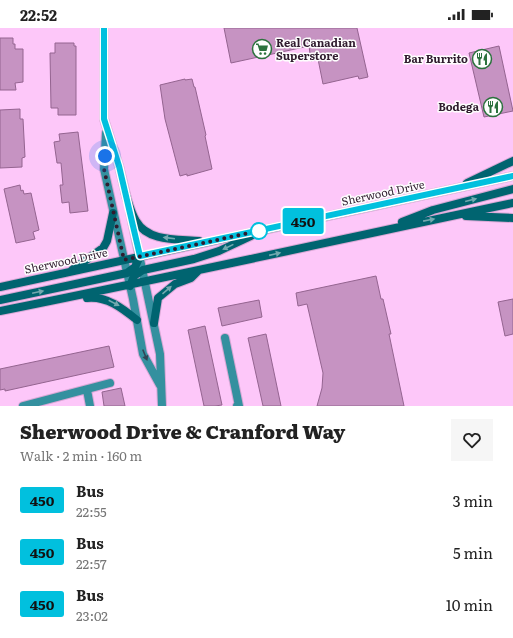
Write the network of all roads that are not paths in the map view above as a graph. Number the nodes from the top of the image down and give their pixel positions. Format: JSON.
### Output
{"nodes":[{"id":1,"x":104,"y":28,"type":"edge"},
{"id":2,"x":106,"y":129,"type":"junction"},
{"id":3,"x":513,"y":161,"type":"edge"},
{"id":4,"x":513,"y":176,"type":"edge"},
{"id":5,"x":513,"y":189,"type":"edge"},
{"id":6,"x":451,"y":190,"type":"junction"},
{"id":7,"x":125,"y":192,"type":"junction"},
{"id":8,"x":513,"y":204,"type":"edge"},
{"id":9,"x":114,"y":213,"type":"junction"},
{"id":10,"x":453,"y":216,"type":"junction"},
{"id":11,"x":513,"y":218,"type":"edge"},
{"id":12,"x":263,"y":230,"type":"junction"},
{"id":13,"x":381,"y":231,"type":"junction"},
{"id":14,"x":208,"y":242,"type":"junction"},
{"id":15,"x":140,"y":256,"type":"junction"},
{"id":16,"x":124,"y":260,"type":"junction"},
{"id":17,"x":143,"y":270,"type":"junction"},
{"id":18,"x":198,"y":271,"type":"junction"},
{"id":19,"x":69,"y":272,"type":"junction"},
{"id":20,"x":127,"y":273,"type":"junction"},
{"id":21,"x":145,"y":282,"type":"junction"},
{"id":22,"x":130,"y":286,"type":"junction"},
{"id":23,"x":0,"y":287,"type":"edge"},
{"id":24,"x":0,"y":300,"type":"edge"},
{"id":25,"x":48,"y":302,"type":"junction"},
{"id":26,"x":0,"y":311,"type":"edge"},
{"id":27,"x":137,"y":320,"type":"junction"},
{"id":28,"x":154,"y":323,"type":"junction"},
{"id":29,"x":225,"y":338,"type":"dead end"},
{"id":30,"x":110,"y":383,"type":"dead end"},
{"id":31,"x":162,"y":387,"type":"junction"},
{"id":32,"x":87,"y":390,"type":"junction"},
{"id":33,"x":23,"y":406,"type":"edge"},
{"id":34,"x":90,"y":406,"type":"edge"},
{"id":35,"x":162,"y":406,"type":"edge"},
{"id":36,"x":237,"y":406,"type":"edge"}],
"edges":[{"from":1,"to":2,"type":"street"},
{"from":2,"to":7,"type":"street"},
{"from":2,"to":9,"type":"street"},
{"from":3,"to":6,"type":"main road"},
{"from":4,"to":6,"type":"main road","name":"Sherwood Drive"},
{"from":13,"to":5,"type":"main road","one_way":true},
{"from":6,"to":12,"type":"main road","name":"Sherwood Drive"},
{"from":14,"to":7,"type":"main road","one_way":true},
{"from":7,"to":15,"type":"street"},
{"from":8,"to":10,"type":"main road"},
{"from":9,"to":16,"type":"street"},
{"from":9,"to":19,"type":"main road"},
{"from":10,"to":11,"type":"main road"},
{"from":13,"to":10,"type":"main road","one_way":true},
{"from":12,"to":14,"type":"main road","name":"Sherwood Drive"},
{"from":12,"to":17,"type":"main road","one_way":true},
{"from":18,"to":13,"type":"main road","one_way":true},
{"from":14,"to":15,"type":"main road","name":"Sherwood Drive"},
{"from":15,"to":16,"type":"main road","name":"Sherwood Drive"},
{"from":15,"to":17,"type":"street"},
{"from":15,"to":20,"type":"main road"},
{"from":16,"to":19,"type":"main road","name":"Sherwood Drive"},
{"from":16,"to":20,"type":"street"},
{"from":17,"to":21,"type":"street"},
{"from":17,"to":22,"type":"main road"},
{"from":18,"to":21,"type":"main road"},
{"from":28,"to":18,"type":"main road","one_way":true},
{"from":19,"to":23,"type":"main road","name":"Sherwood Drive"},
{"from":20,"to":22,"type":"street"},
{"from":24,"to":20,"type":"main road","one_way":true},
{"from":21,"to":22,"type":"main road"},
{"from":21,"to":28,"type":"street"},
{"from":22,"to":25,"type":"main road"},
{"from":22,"to":27,"type":"street"},
{"from":25,"to":26,"type":"main road"},
{"from":25,"to":27,"type":"main road","one_way":true},
{"from":27,"to":31,"type":"street","one_way":true},
{"from":28,"to":31,"type":"street"},
{"from":29,"to":36,"type":"street"},
{"from":30,"to":32,"type":"street"},
{"from":31,"to":35,"type":"street"},
{"from":32,"to":33,"type":"street"},
{"from":32,"to":34,"type":"street"}]}
